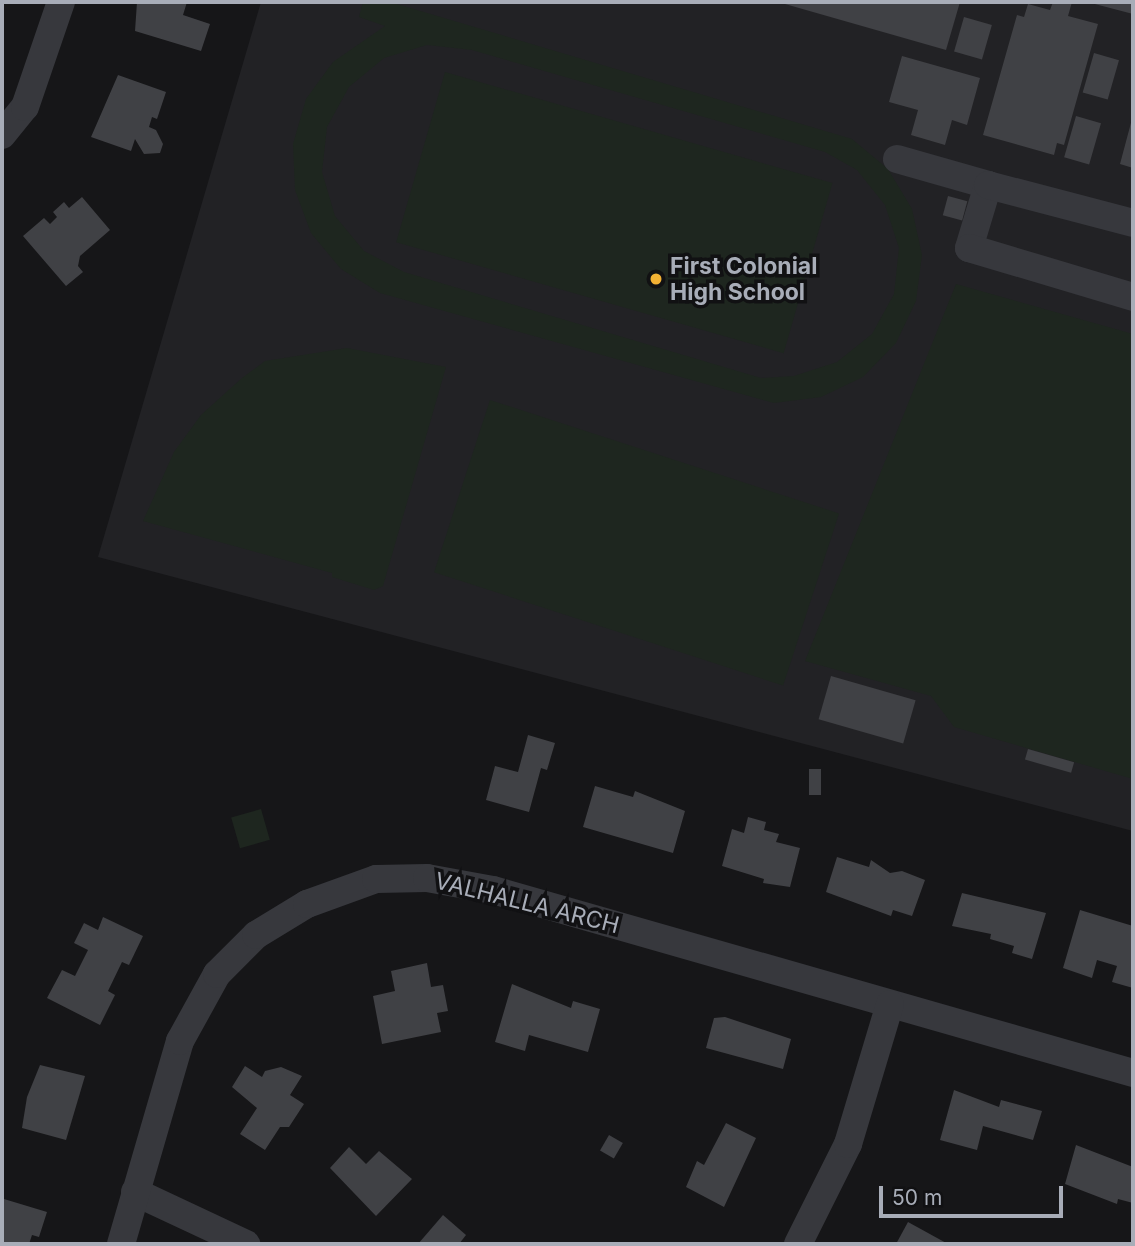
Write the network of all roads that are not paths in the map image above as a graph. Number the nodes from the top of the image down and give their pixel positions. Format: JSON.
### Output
{"nodes":[{"id":1,"x":61,"y":2,"type":"edge"},
{"id":2,"x":2,"y":135,"type":"edge"},
{"id":3,"x":897,"y":159,"type":"dead end"},
{"id":4,"x":988,"y":185,"type":"junction"},
{"id":5,"x":1133,"y":223,"type":"edge"},
{"id":6,"x":1133,"y":297,"type":"edge"},
{"id":7,"x":890,"y":1004,"type":"junction"},
{"id":8,"x":1133,"y":1073,"type":"edge"},
{"id":9,"x":135,"y":1192,"type":"junction"},
{"id":10,"x":121,"y":1244,"type":"edge"},
{"id":11,"x":246,"y":1244,"type":"edge"},
{"id":12,"x":797,"y":1244,"type":"edge"}],
"edges":[{"from":1,"to":2,"type":"street"},
{"from":3,"to":4,"type":"street"},
{"from":4,"to":5,"type":"street"},
{"from":4,"to":6,"type":"street"},
{"from":7,"to":8,"type":"street","name":"VALHALLA ARCH"},
{"from":7,"to":9,"type":"street","name":"VALHALLA ARCH"},
{"from":7,"to":12,"type":"street"},
{"from":9,"to":10,"type":"street","name":"VALHALLA ARCH"},
{"from":9,"to":11,"type":"street"}]}
